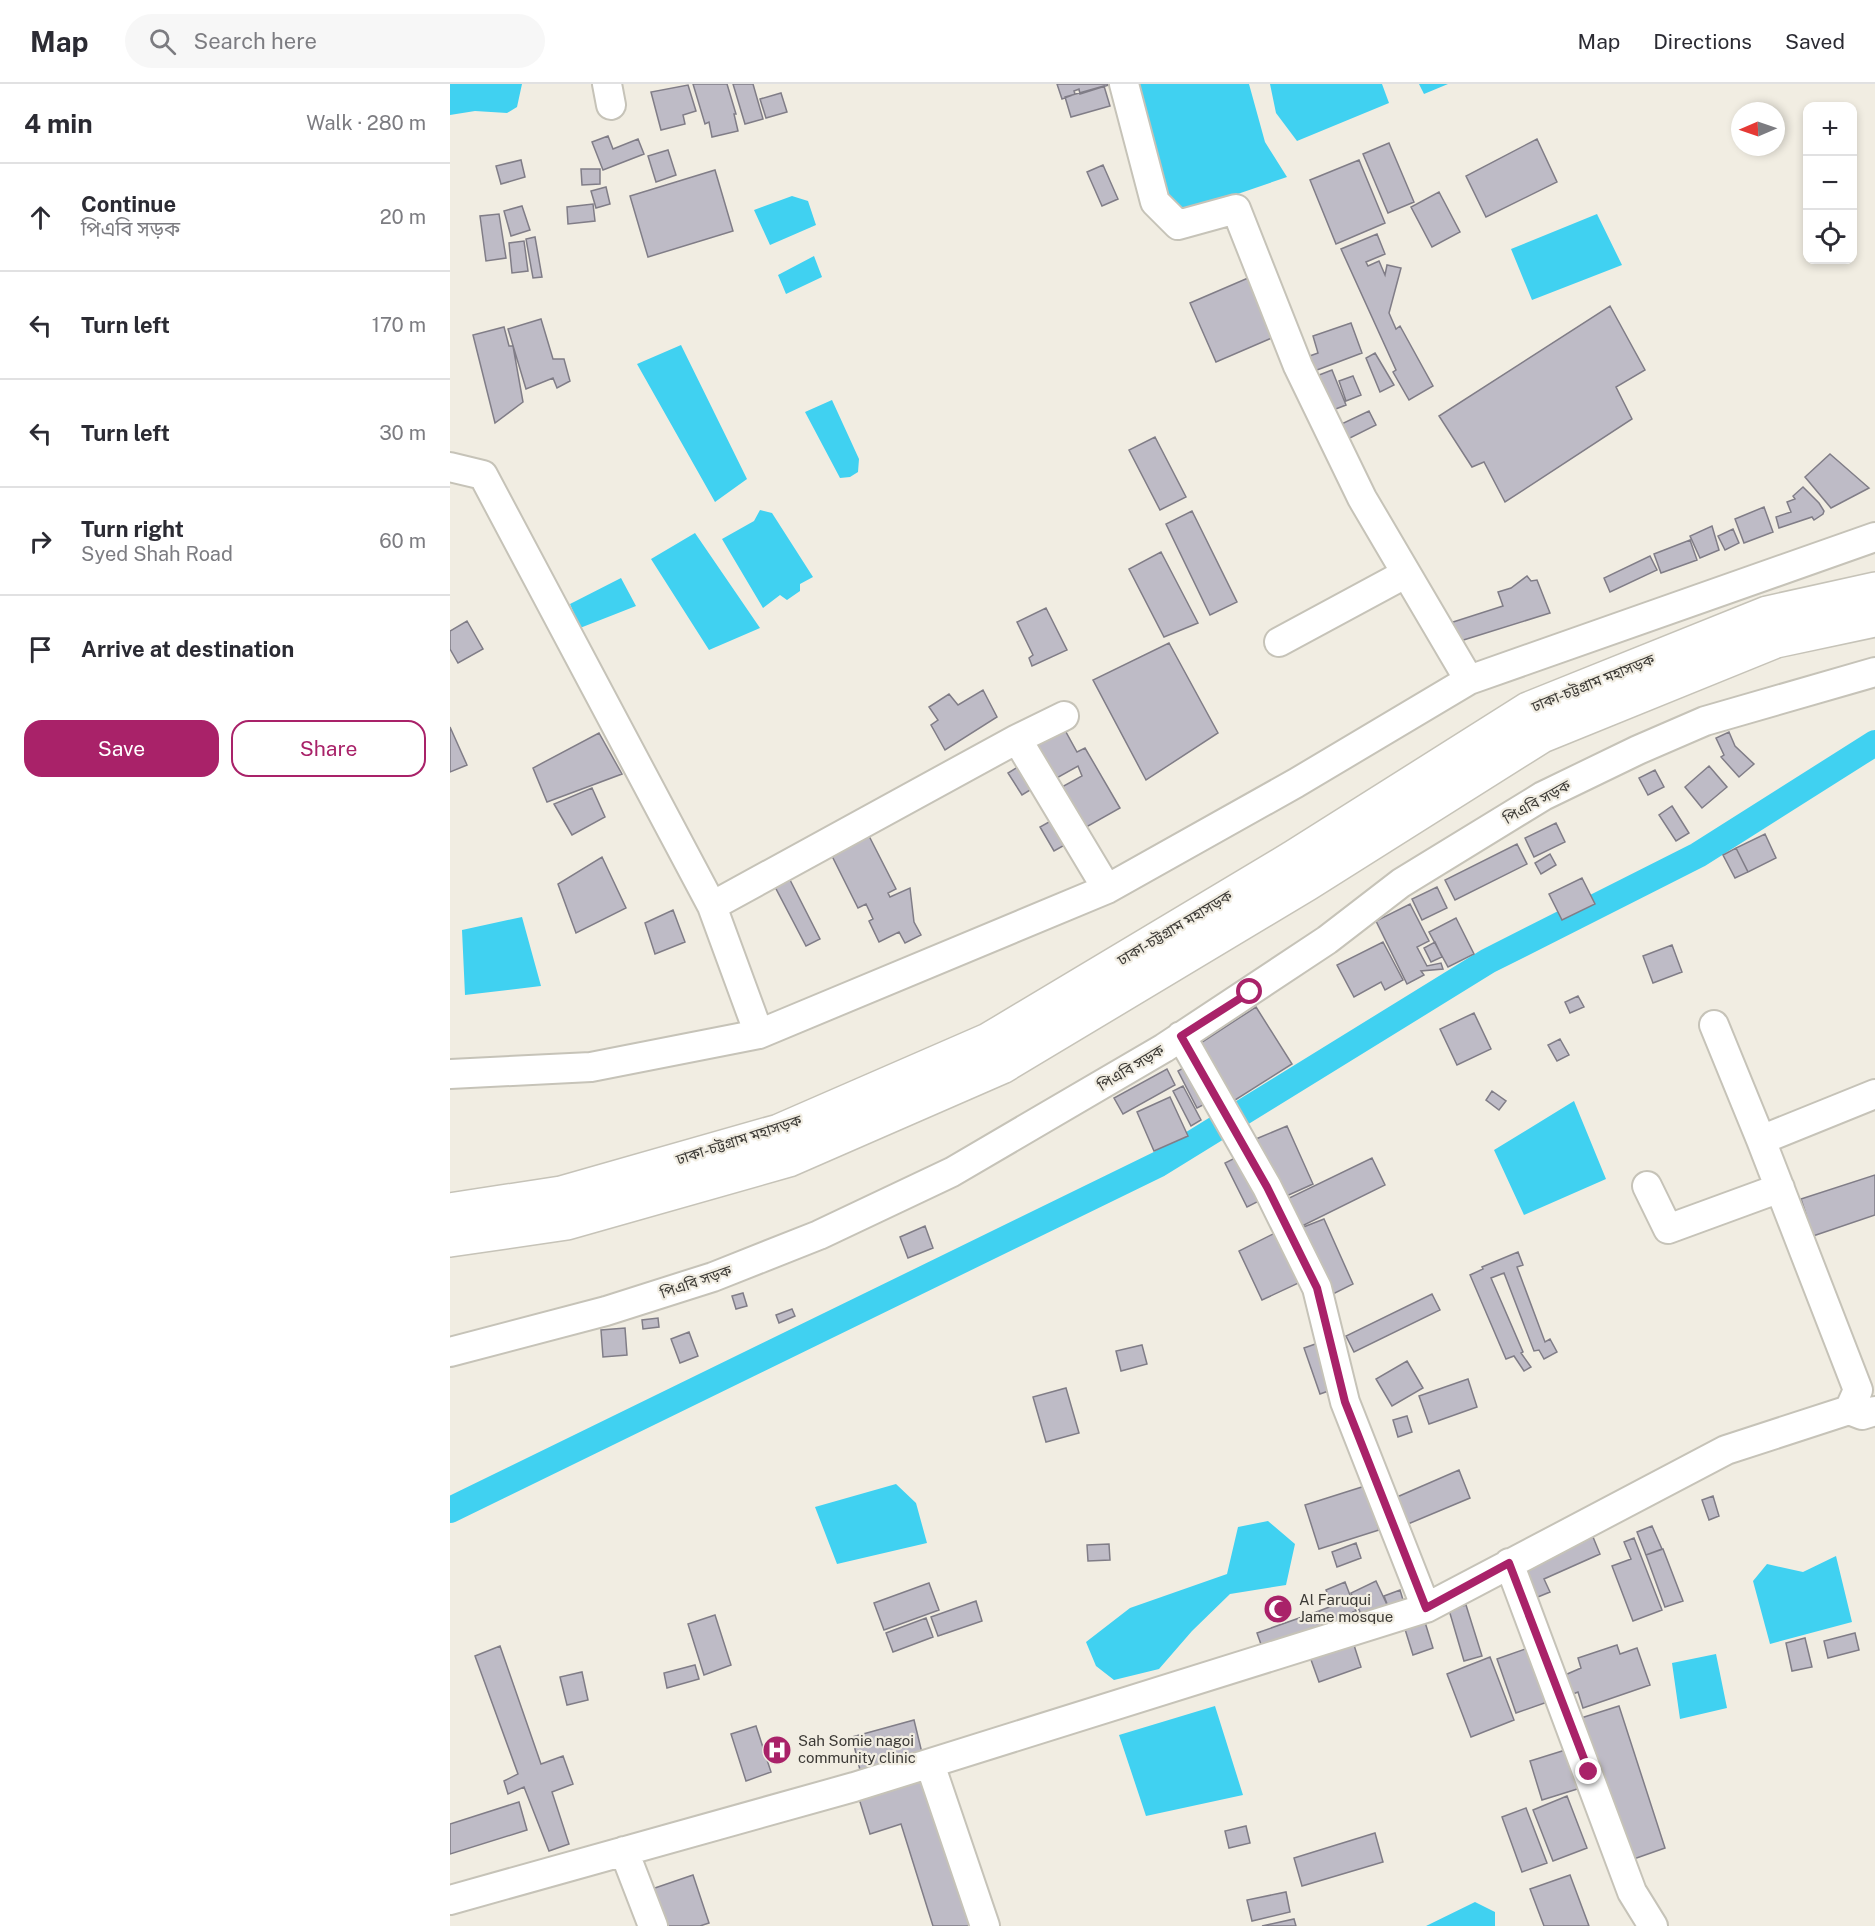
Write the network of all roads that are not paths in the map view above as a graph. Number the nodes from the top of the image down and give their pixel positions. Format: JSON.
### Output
{"nodes":[{"id":1,"x":1124,"y":84,"type":"edge"},
{"id":2,"x":450,"y":467,"type":"edge"},
{"id":3,"x":1875,"y":537,"type":"edge"},
{"id":4,"x":1405,"y":574,"type":"junction"},
{"id":5,"x":1875,"y":588,"type":"edge"},
{"id":6,"x":1875,"y":620,"type":"edge"},
{"id":7,"x":1279,"y":642,"type":"dead end"},
{"id":8,"x":1864,"y":674,"type":"edge"},
{"id":9,"x":1469,"y":680,"type":"junction"},
{"id":10,"x":1064,"y":716,"type":"dead end"},
{"id":11,"x":1017,"y":739,"type":"junction"},
{"id":12,"x":1107,"y":889,"type":"junction"},
{"id":13,"x":712,"y":906,"type":"junction"},
{"id":14,"x":1714,"y":1025,"type":"dead end"},
{"id":15,"x":759,"y":1034,"type":"junction"},
{"id":16,"x":1181,"y":1036,"type":"junction"},
{"id":17,"x":450,"y":1074,"type":"edge"},
{"id":18,"x":1875,"y":1094,"type":"edge"},
{"id":19,"x":1761,"y":1140,"type":"junction"},
{"id":20,"x":1647,"y":1186,"type":"dead end"},
{"id":21,"x":1780,"y":1188,"type":"junction"},
{"id":22,"x":450,"y":1210,"type":"edge"},
{"id":23,"x":450,"y":1240,"type":"edge"},
{"id":24,"x":450,"y":1352,"type":"edge"},
{"id":25,"x":1862,"y":1411,"type":"edge"},
{"id":26,"x":1509,"y":1563,"type":"junction"},
{"id":27,"x":1426,"y":1608,"type":"junction"},
{"id":28,"x":930,"y":1764,"type":"junction"},
{"id":29,"x":624,"y":1851,"type":"junction"},
{"id":30,"x":450,"y":1900,"type":"edge"},
{"id":31,"x":653,"y":1926,"type":"edge"},
{"id":32,"x":985,"y":1926,"type":"edge"},
{"id":33,"x":1653,"y":1926,"type":"edge"}],
"edges":[{"from":1,"to":4,"type":"street"},
{"from":2,"to":13,"type":"street"},
{"from":3,"to":9,"type":"street"},
{"from":4,"to":7,"type":"street"},
{"from":4,"to":9,"type":"street"},
{"from":5,"to":22,"type":"highway","name":"ঢাকা-চট্টগ্রাম মহাসড়ক"},
{"from":6,"to":23,"type":"highway","name":"ঢাকা-চট্টগ্রাম মহাসড়ক"},
{"from":8,"to":16,"type":"street","name":"পিএবি সড়ক"},
{"from":9,"to":12,"type":"street"},
{"from":10,"to":11,"type":"street"},
{"from":11,"to":12,"type":"street"},
{"from":11,"to":13,"type":"street"},
{"from":12,"to":15,"type":"street"},
{"from":13,"to":15,"type":"street"},
{"from":14,"to":19,"type":"street"},
{"from":15,"to":17,"type":"street"},
{"from":16,"to":24,"type":"street","name":"পিএবি সড়ক"},
{"from":16,"to":27,"type":"street"},
{"from":18,"to":19,"type":"street"},
{"from":19,"to":21,"type":"street"},
{"from":20,"to":21,"type":"street"},
{"from":21,"to":25,"type":"street"},
{"from":25,"to":26,"type":"street"},
{"from":26,"to":27,"type":"street"},
{"from":26,"to":33,"type":"street"},
{"from":27,"to":28,"type":"street"},
{"from":28,"to":29,"type":"street"},
{"from":28,"to":32,"type":"street"},
{"from":29,"to":30,"type":"street"},
{"from":29,"to":31,"type":"street"}]}
